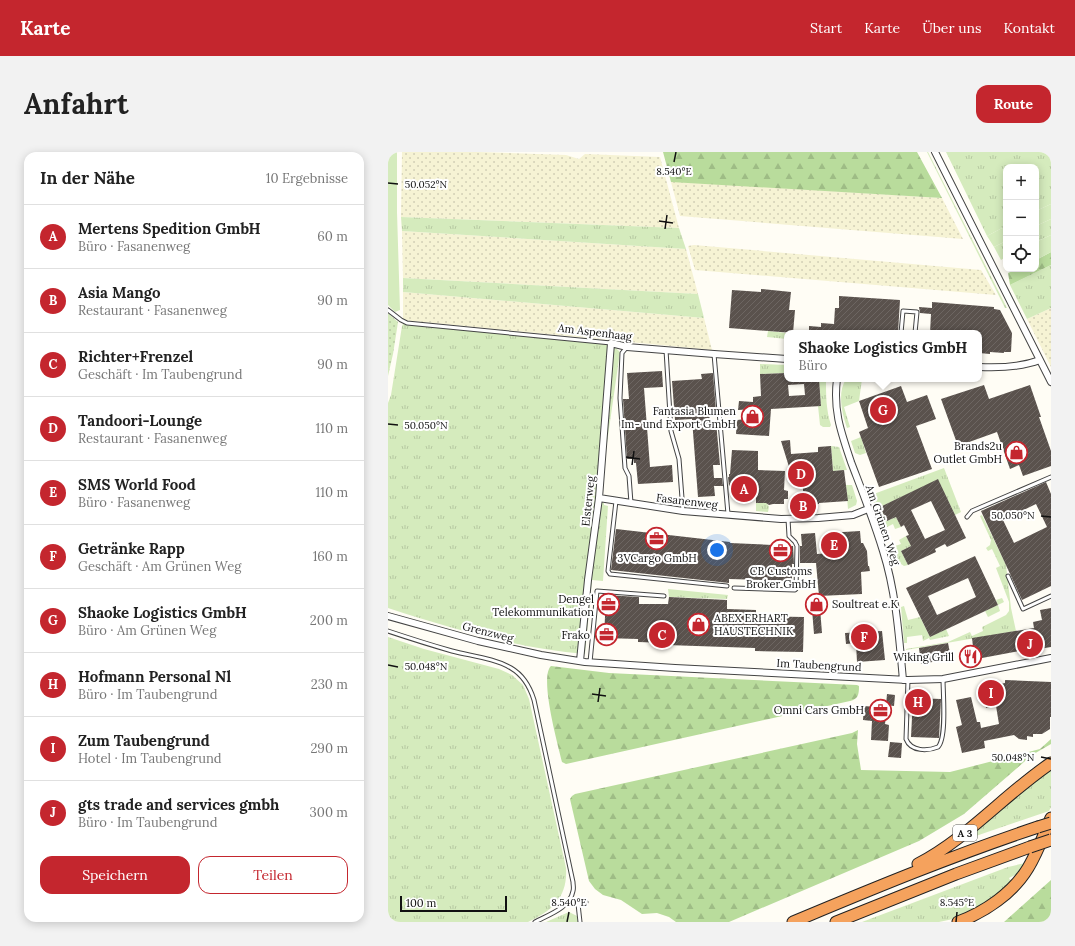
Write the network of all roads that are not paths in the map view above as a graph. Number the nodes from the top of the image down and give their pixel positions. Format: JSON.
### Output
{"nodes":[{"id":1,"x":935,"y":152,"type":"edge"},
{"id":2,"x":388,"y":310,"type":"edge"},
{"id":3,"x":901,"y":330,"type":"edge"},
{"id":4,"x":915,"y":330,"type":"edge"},
{"id":5,"x":611,"y":343,"type":"junction"},
{"id":6,"x":627,"y":347,"type":"junction"},
{"id":7,"x":666,"y":350,"type":"junction"},
{"id":8,"x":714,"y":354,"type":"junction"},
{"id":9,"x":784,"y":359,"type":"edge"},
{"id":10,"x":1040,"y":360,"type":"junction"},
{"id":11,"x":982,"y":367,"type":"edge"},
{"id":12,"x":837,"y":382,"type":"edge"},
{"id":13,"x":1051,"y":382,"type":"edge"},
{"id":14,"x":1051,"y":477,"type":"edge"},
{"id":15,"x":599,"y":498,"type":"junction"},
{"id":16,"x":616,"y":500,"type":"junction"},
{"id":17,"x":631,"y":503,"type":"junction"},
{"id":18,"x":868,"y":509,"type":"junction"},
{"id":19,"x":683,"y":512,"type":"junction"},
{"id":20,"x":728,"y":516,"type":"junction"},
{"id":21,"x":967,"y":516,"type":"dead end"},
{"id":22,"x":788,"y":519,"type":"junction"},
{"id":23,"x":1008,"y":576,"type":"dead end"},
{"id":24,"x":727,"y":586,"type":"dead end"},
{"id":25,"x":734,"y":588,"type":"dead end"},
{"id":26,"x":664,"y":596,"type":"dead end"},
{"id":27,"x":1051,"y":596,"type":"edge"},
{"id":28,"x":388,"y":616,"type":"edge"},
{"id":29,"x":388,"y":631,"type":"edge"},
{"id":30,"x":1051,"y":658,"type":"edge"},
{"id":31,"x":585,"y":661,"type":"junction"},
{"id":32,"x":943,"y":679,"type":"junction"},
{"id":33,"x":905,"y":680,"type":"junction"},
{"id":34,"x":1051,"y":763,"type":"edge"},
{"id":35,"x":1051,"y":818,"type":"edge"},
{"id":36,"x":1051,"y":823,"type":"edge"},
{"id":37,"x":1051,"y":840,"type":"edge"},
{"id":38,"x":870,"y":889,"type":"junction"},
{"id":39,"x":570,"y":900,"type":"junction"},
{"id":40,"x":586,"y":902,"type":"dead end"},
{"id":41,"x":578,"y":904,"type":"junction"},
{"id":42,"x":535,"y":922,"type":"edge"},
{"id":43,"x":580,"y":922,"type":"edge"},
{"id":44,"x":793,"y":922,"type":"edge"},
{"id":45,"x":836,"y":922,"type":"edge"},
{"id":46,"x":958,"y":922,"type":"edge"}],
"edges":[{"from":1,"to":10,"type":"street"},
{"from":2,"to":5,"type":"lane","name":"Am Aspenhaag"},
{"from":3,"to":4,"type":"lane"},
{"from":5,"to":6,"type":"street","name":"Am Aspenhaag"},
{"from":5,"to":15,"type":"street","name":"Elsterweg"},
{"from":6,"to":7,"type":"street","name":"Am Aspenhaag"},
{"from":6,"to":17,"type":"lane"},
{"from":7,"to":8,"type":"street","name":"Am Aspenhaag"},
{"from":7,"to":19,"type":"lane"},
{"from":8,"to":9,"type":"street","name":"Am Aspenhaag"},
{"from":8,"to":20,"type":"lane"},
{"from":10,"to":11,"type":"street"},
{"from":10,"to":13,"type":"street"},
{"from":12,"to":18,"type":"street","name":"Am Grünen Weg"},
{"from":14,"to":21,"type":"lane"},
{"from":15,"to":16,"type":"street","name":"Fasanenweg"},
{"from":15,"to":31,"type":"street","name":"Elsterweg"},
{"from":16,"to":17,"type":"street","name":"Fasanenweg"},
{"from":16,"to":24,"type":"lane"},
{"from":17,"to":19,"type":"street","name":"Fasanenweg"},
{"from":18,"to":22,"type":"street","name":"Fasanenweg"},
{"from":18,"to":33,"type":"street","name":"Am Grünen Weg"},
{"from":19,"to":20,"type":"street","name":"Fasanenweg"},
{"from":20,"to":22,"type":"street","name":"Fasanenweg"},
{"from":22,"to":25,"type":"lane"},
{"from":23,"to":27,"type":"lane"},
{"from":26,"to":31,"type":"lane"},
{"from":28,"to":31,"type":"street","name":"Grenzweg"},
{"from":29,"to":39,"type":"lane"},
{"from":30,"to":32,"type":"street","name":"Im Taubengrund"},
{"from":31,"to":33,"type":"street","name":"Im Taubengrund"},
{"from":32,"to":33,"type":"street","name":"Im Taubengrund"},
{"from":32,"to":33,"type":"lane"},
{"from":34,"to":38,"type":"highway","number":"A 3"},
{"from":35,"to":46,"type":"highway"},
{"from":36,"to":38,"type":"highway","number":"A 3","bridge":true},
{"from":37,"to":45,"type":"highway","bridge":true},
{"from":38,"to":44,"type":"highway","number":"A 3"},
{"from":39,"to":41,"type":"lane"},
{"from":39,"to":42,"type":"lane"},
{"from":40,"to":41,"type":"lane"},
{"from":41,"to":43,"type":"lane"}]}
